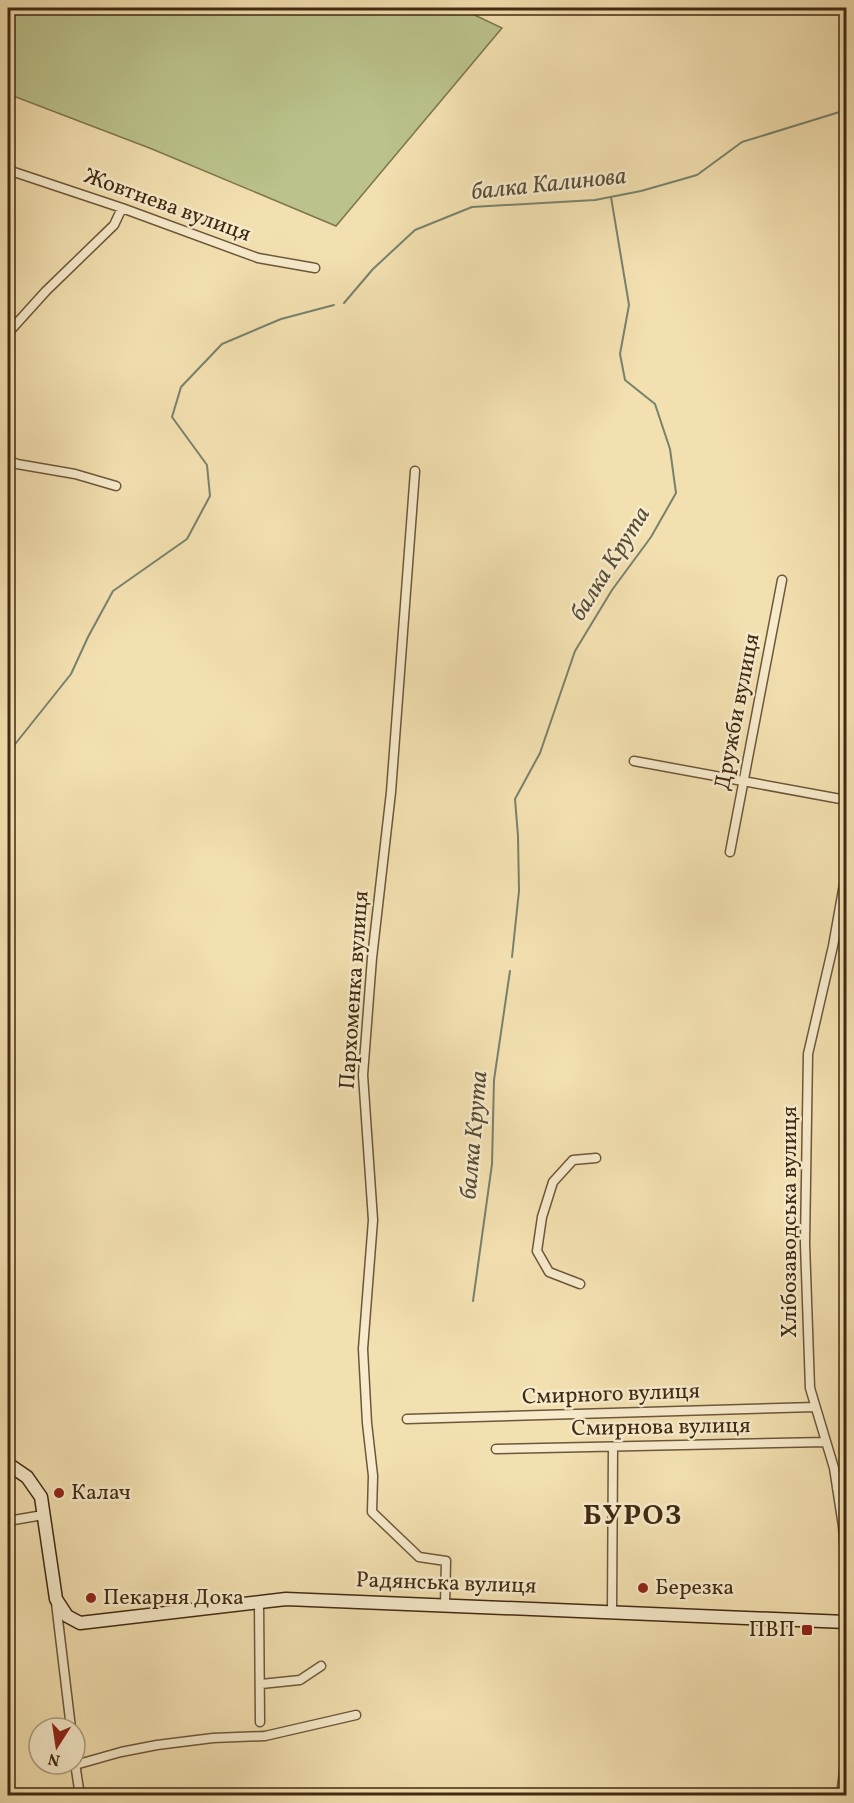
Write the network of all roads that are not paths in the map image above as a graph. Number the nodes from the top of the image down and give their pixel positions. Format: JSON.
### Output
{"nodes":[{"id":1,"x":8,"y":170,"type":"edge"},
{"id":2,"x":122,"y":208,"type":"junction"},
{"id":3,"x":315,"y":268,"type":"dead end"},
{"id":4,"x":8,"y":333,"type":"edge"},
{"id":5,"x":8,"y":460,"type":"edge"},
{"id":6,"x":415,"y":471,"type":"dead end"},
{"id":7,"x":116,"y":486,"type":"dead end"},
{"id":8,"x":782,"y":580,"type":"dead end"},
{"id":9,"x":634,"y":761,"type":"dead end"},
{"id":10,"x":743,"y":781,"type":"junction"},
{"id":11,"x":846,"y":800,"type":"edge"},
{"id":12,"x":730,"y":852,"type":"dead end"},
{"id":13,"x":846,"y":873,"type":"edge"},
{"id":14,"x":596,"y":1158,"type":"dead end"},
{"id":15,"x":580,"y":1284,"type":"dead end"},
{"id":16,"x":815,"y":1407,"type":"junction"},
{"id":17,"x":407,"y":1419,"type":"dead end"},
{"id":18,"x":826,"y":1442,"type":"junction"},
{"id":19,"x":613,"y":1447,"type":"junction"},
{"id":20,"x":496,"y":1449,"type":"dead end"},
{"id":21,"x":8,"y":1464,"type":"edge"},
{"id":22,"x":846,"y":1478,"type":"edge"},
{"id":23,"x":837,"y":1488,"type":"junction"},
{"id":24,"x":44,"y":1515,"type":"junction"},
{"id":25,"x":8,"y":1521,"type":"edge"},
{"id":26,"x":845,"y":1539,"type":"edge"},
{"id":27,"x":846,"y":1570,"type":"edge"},
{"id":28,"x":56,"y":1599,"type":"junction"},
{"id":29,"x":259,"y":1603,"type":"junction"},
{"id":30,"x":445,"y":1605,"type":"junction"},
{"id":31,"x":612,"y":1612,"type":"junction"},
{"id":32,"x":846,"y":1622,"type":"edge"},
{"id":33,"x":321,"y":1666,"type":"dead end"},
{"id":34,"x":261,"y":1684,"type":"junction"},
{"id":35,"x":356,"y":1715,"type":"dead end"},
{"id":36,"x":70,"y":1716,"type":"edge"},
{"id":37,"x":260,"y":1722,"type":"dead end"},
{"id":38,"x":846,"y":1756,"type":"edge"},
{"id":39,"x":87,"y":1761,"type":"edge"},
{"id":40,"x":77,"y":1776,"type":"edge"},
{"id":41,"x":80,"y":1796,"type":"edge"},
{"id":42,"x":841,"y":1796,"type":"edge"}],
"edges":[{"from":1,"to":2,"type":"street","name":"Жовтнева вулиця"},
{"from":2,"to":3,"type":"street","name":"Жовтнева вулиця"},
{"from":2,"to":4,"type":"street"},
{"from":5,"to":7,"type":"street"},
{"from":6,"to":30,"type":"street","name":"Пархоменка вулиця"},
{"from":8,"to":10,"type":"street","name":"Дружби вулиця"},
{"from":9,"to":10,"type":"street"},
{"from":10,"to":11,"type":"street"},
{"from":10,"to":12,"type":"street","name":"Дружби вулиця"},
{"from":13,"to":16,"type":"street","name":"Хлібозаводська вулиця"},
{"from":14,"to":15,"type":"street"},
{"from":16,"to":17,"type":"street","name":"Смирного вулиця"},
{"from":16,"to":18,"type":"street","name":"Хлібозаводська вулиця"},
{"from":18,"to":19,"type":"street","name":"Смирнова вулиця"},
{"from":18,"to":23,"type":"street","name":"Хлібозаводська вулиця"},
{"from":19,"to":20,"type":"street","name":"Смирнова вулиця"},
{"from":19,"to":31,"type":"street"},
{"from":21,"to":24,"type":"street"},
{"from":22,"to":23,"type":"street"},
{"from":23,"to":26,"type":"street","name":"Хлібозаводська вулиця"},
{"from":24,"to":25,"type":"street"},
{"from":24,"to":28,"type":"street"},
{"from":26,"to":27,"type":"street","name":"Хлібозаводська вулиця"},
{"from":28,"to":29,"type":"street","name":"Радянська вулиця"},
{"from":28,"to":36,"type":"street"},
{"from":29,"to":30,"type":"street","name":"Радянська вулиця"},
{"from":29,"to":34,"type":"street"},
{"from":30,"to":31,"type":"street","name":"Радянська вулиця"},
{"from":31,"to":32,"type":"street","name":"Радянська вулиця"},
{"from":33,"to":34,"type":"street"},
{"from":34,"to":37,"type":"street"},
{"from":35,"to":39,"type":"street"},
{"from":38,"to":42,"type":"street"},
{"from":40,"to":41,"type":"street"}]}
